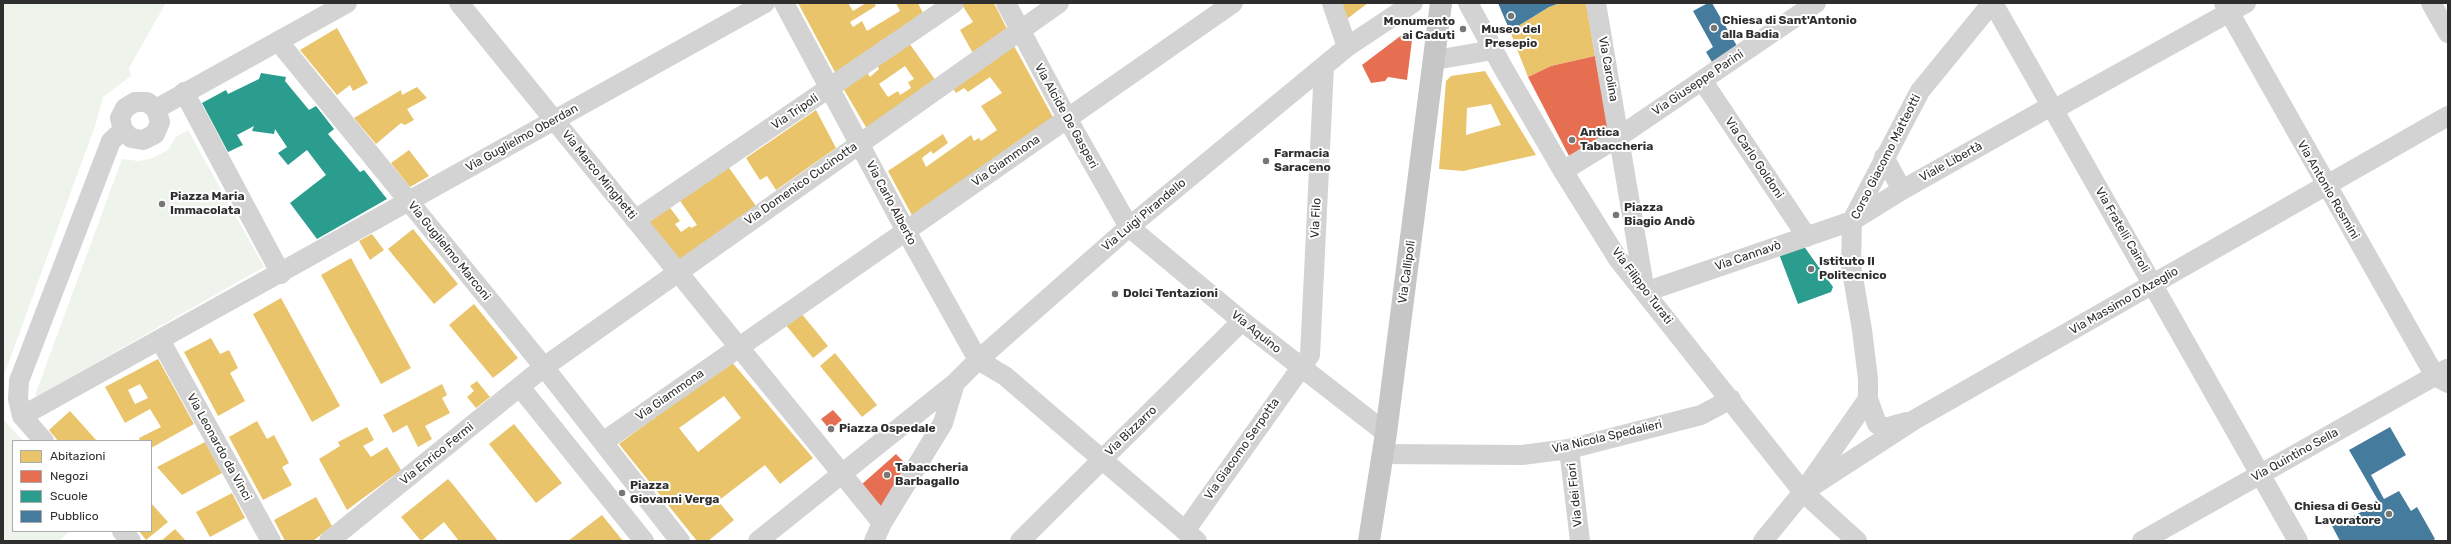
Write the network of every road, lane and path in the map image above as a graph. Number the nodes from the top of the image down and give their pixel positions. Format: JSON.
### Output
{"nodes":[{"id":1,"x":347,"y":3,"type":"edge"},
{"id":2,"x":459,"y":3,"type":"edge"},
{"id":3,"x":765,"y":3,"type":"edge"},
{"id":4,"x":784,"y":3,"type":"edge"},
{"id":5,"x":954,"y":3,"type":"edge"},
{"id":6,"x":1006,"y":3,"type":"edge"},
{"id":7,"x":1059,"y":3,"type":"edge"},
{"id":8,"x":1233,"y":3,"type":"edge"},
{"id":9,"x":1332,"y":3,"type":"edge"},
{"id":10,"x":1413,"y":3,"type":"edge"},
{"id":11,"x":1442,"y":3,"type":"edge"},
{"id":12,"x":1468,"y":3,"type":"edge"},
{"id":13,"x":1596,"y":3,"type":"edge"},
{"id":14,"x":1816,"y":3,"type":"edge"},
{"id":15,"x":1993,"y":3,"type":"edge"},
{"id":16,"x":2431,"y":3,"type":"edge"},
{"id":17,"x":2233,"y":6,"type":"edge"},
{"id":18,"x":1019,"y":30,"type":"junction"},
{"id":19,"x":2448,"y":33,"type":"edge"},
{"id":20,"x":284,"y":38,"type":"junction"},
{"id":21,"x":1347,"y":47,"type":"junction"},
{"id":22,"x":1497,"y":58,"type":"junction"},
{"id":23,"x":1435,"y":60,"type":"junction"},
{"id":24,"x":1324,"y":66,"type":"junction"},
{"id":25,"x":1702,"y":80,"type":"junction"},
{"id":26,"x":829,"y":88,"type":"junction"},
{"id":27,"x":184,"y":92,"type":"junction"},
{"id":28,"x":2052,"y":108,"type":"junction"},
{"id":29,"x":156,"y":109,"type":"junction"},
{"id":30,"x":2448,"y":116,"type":"edge"},
{"id":31,"x":1067,"y":118,"type":"junction"},
{"id":32,"x":554,"y":120,"type":"junction"},
{"id":33,"x":123,"y":130,"type":"junction"},
{"id":34,"x":1620,"y":136,"type":"junction"},
{"id":35,"x":859,"y":144,"type":"junction"},
{"id":36,"x":1884,"y":157,"type":"junction"},
{"id":37,"x":1563,"y":171,"type":"junction"},
{"id":38,"x":2325,"y":185,"type":"junction"},
{"id":39,"x":1902,"y":190,"type":"junction"},
{"id":40,"x":408,"y":201,"type":"junction"},
{"id":41,"x":635,"y":220,"type":"junction"},
{"id":42,"x":1852,"y":221,"type":"junction"},
{"id":43,"x":1129,"y":227,"type":"junction"},
{"id":44,"x":906,"y":231,"type":"junction"},
{"id":45,"x":1807,"y":237,"type":"junction"},
{"id":46,"x":676,"y":271,"type":"junction"},
{"id":47,"x":281,"y":274,"type":"junction"},
{"id":48,"x":2153,"y":285,"type":"junction"},
{"id":49,"x":1645,"y":292,"type":"junction"},
{"id":50,"x":1242,"y":321,"type":"junction"},
{"id":51,"x":164,"y":346,"type":"junction"},
{"id":52,"x":738,"y":348,"type":"junction"},
{"id":53,"x":978,"y":360,"type":"junction"},
{"id":54,"x":544,"y":367,"type":"junction"},
{"id":55,"x":1300,"y":367,"type":"junction"},
{"id":56,"x":2444,"y":376,"type":"edge"},
{"id":57,"x":955,"y":383,"type":"junction"},
{"id":58,"x":520,"y":387,"type":"junction"},
{"id":59,"x":1731,"y":399,"type":"junction"},
{"id":60,"x":1868,"y":399,"type":"junction"},
{"id":61,"x":1914,"y":420,"type":"junction"},
{"id":62,"x":32,"y":428,"type":"edge"},
{"id":63,"x":1386,"y":433,"type":"junction"},
{"id":64,"x":603,"y":442,"type":"junction"},
{"id":65,"x":1570,"y":449,"type":"junction"},
{"id":66,"x":1383,"y":454,"type":"junction"},
{"id":67,"x":1100,"y":460,"type":"junction"},
{"id":68,"x":2260,"y":475,"type":"junction"},
{"id":69,"x":837,"y":477,"type":"junction"},
{"id":70,"x":1803,"y":492,"type":"junction"},
{"id":71,"x":123,"y":532,"type":"edge"},
{"id":72,"x":878,"y":532,"type":"edge"},
{"id":73,"x":1191,"y":536,"type":"edge"},
{"id":74,"x":130,"y":541,"type":"edge"},
{"id":75,"x":271,"y":541,"type":"edge"},
{"id":76,"x":329,"y":541,"type":"edge"},
{"id":77,"x":644,"y":541,"type":"edge"},
{"id":78,"x":680,"y":541,"type":"edge"},
{"id":79,"x":758,"y":541,"type":"edge"},
{"id":80,"x":1020,"y":541,"type":"edge"},
{"id":81,"x":1369,"y":541,"type":"edge"},
{"id":82,"x":1580,"y":541,"type":"edge"},
{"id":83,"x":1763,"y":541,"type":"edge"},
{"id":84,"x":1857,"y":541,"type":"edge"},
{"id":85,"x":2142,"y":541,"type":"edge"},
{"id":86,"x":2298,"y":541,"type":"edge"}],
"edges":[{"from":1,"to":20,"type":"street"},
{"from":2,"to":32,"type":"street","name":"Via Marco Minghetti"},
{"from":3,"to":32,"type":"street","name":"Via Guglielmo Oberdan"},
{"from":4,"to":26,"type":"street","name":"Via Carlo Alberto"},
{"from":5,"to":26,"type":"street","name":"Via Tripoli"},
{"from":6,"to":18,"type":"street","name":"Via Alcide De Gasperi"},
{"from":7,"to":18,"type":"street","name":"Via Domenico Cucinotta"},
{"from":8,"to":31,"type":"street","name":"Via Giammona"},
{"from":9,"to":21,"type":"street"},
{"from":10,"to":21,"type":"street","name":"Via Luigi Pirandello"},
{"from":11,"to":23,"type":"main road","name":"Via Callipoli"},
{"from":12,"to":22,"type":"street","name":"Via Filippo Turati"},
{"from":13,"to":34,"type":"street","name":"Via Carolina"},
{"from":14,"to":25,"type":"street","name":"Via Giuseppe Parini"},
{"from":15,"to":28,"type":"street","name":"Via Fratelli Cairoli"},
{"from":15,"to":36,"type":"street","name":"Corso Giacomo Matteotti"},
{"from":16,"to":19,"type":"street"},
{"from":17,"to":28,"type":"street","name":"Viale Libertà"},
{"from":17,"to":38,"type":"street","name":"Via Antonio Rosmini"},
{"from":18,"to":31,"type":"street","name":"Via Alcide De Gasperi"},
{"from":18,"to":35,"type":"street","name":"Via Domenico Cucinotta"},
{"from":20,"to":27,"type":"street"},
{"from":20,"to":40,"type":"street","name":"Via Guglielmo Marconi"},
{"from":21,"to":24,"type":"street","name":"Via Luigi Pirandello"},
{"from":22,"to":23,"type":"street"},
{"from":22,"to":37,"type":"street","name":"Via Filippo Turati"},
{"from":23,"to":63,"type":"main road","name":"Via Callipoli"},
{"from":24,"to":43,"type":"street","name":"Via Luigi Pirandello"},
{"from":24,"to":55,"type":"street","name":"Via Filo"},
{"from":25,"to":34,"type":"street","name":"Via Giuseppe Parini"},
{"from":25,"to":45,"type":"street","name":"Via Carlo Goldoni"},
{"from":26,"to":35,"type":"street","name":"Via Carlo Alberto"},
{"from":26,"to":41,"type":"street","name":"Via Tripoli"},
{"from":27,"to":29,"type":"street"},
{"from":27,"to":47,"type":"street"},
{"from":28,"to":39,"type":"street","name":"Viale Libertà"},
{"from":28,"to":48,"type":"street","name":"Via Fratelli Cairoli"},
{"from":29,"to":33,"type":"street"},
{"from":29,"to":33,"type":"street"},
{"from":30,"to":38,"type":"street","name":"Via Massimo D'Azeglio"},
{"from":31,"to":43,"type":"street","name":"Via Alcide De Gasperi"},
{"from":31,"to":44,"type":"street","name":"Via Giammona"},
{"from":32,"to":40,"type":"street","name":"Via Guglielmo Oberdan"},
{"from":32,"to":41,"type":"street","name":"Via Marco Minghetti"},
{"from":33,"to":62,"type":"street"},
{"from":34,"to":37,"type":"street","name":"Via Giuseppe Parini"},
{"from":34,"to":49,"type":"street","name":"Via Carolina"},
{"from":35,"to":44,"type":"street","name":"Via Carlo Alberto"},
{"from":35,"to":46,"type":"street","name":"Via Domenico Cucinotta"},
{"from":36,"to":39,"type":"street"},
{"from":36,"to":42,"type":"street","name":"Corso Giacomo Matteotti"},
{"from":37,"to":49,"type":"street","name":"Via Filippo Turati"},
{"from":38,"to":48,"type":"street","name":"Via Massimo D'Azeglio"},
{"from":38,"to":56,"type":"street","name":"Via Antonio Rosmini"},
{"from":39,"to":42,"type":"street","name":"Viale Libertà"},
{"from":40,"to":47,"type":"street","name":"Via Guglielmo Oberdan"},
{"from":40,"to":54,"type":"street","name":"Via Guglielmo Marconi"},
{"from":41,"to":46,"type":"street","name":"Via Marco Minghetti"},
{"from":42,"to":45,"type":"street","name":"Via Cannavò"},
{"from":42,"to":60,"type":"street","name":"Corso Giacomo Matteotti"},
{"from":43,"to":50,"type":"street","name":"Via Aquino"},
{"from":43,"to":53,"type":"street","name":"Via Luigi Pirandello"},
{"from":44,"to":52,"type":"street","name":"Via Giammona"},
{"from":44,"to":53,"type":"street","name":"Via Carlo Alberto"},
{"from":45,"to":49,"type":"street","name":"Via Cannavò"},
{"from":46,"to":52,"type":"street","name":"Via Marco Minghetti"},
{"from":46,"to":54,"type":"street","name":"Via Domenico Cucinotta"},
{"from":47,"to":51,"type":"street","name":"Via Guglielmo Oberdan"},
{"from":48,"to":61,"type":"street","name":"Via Massimo D'Azeglio"},
{"from":48,"to":68,"type":"street","name":"Via Fratelli Cairoli"},
{"from":49,"to":59,"type":"street","name":"Via Filippo Turati"},
{"from":50,"to":55,"type":"street","name":"Via Aquino"},
{"from":50,"to":67,"type":"street","name":"Via Bizzarro"},
{"from":51,"to":62,"type":"street","name":"Via Guglielmo Oberdan"},
{"from":51,"to":75,"type":"street","name":"Via Leonardo da Vinci"},
{"from":52,"to":64,"type":"street","name":"Via Giammona"},
{"from":52,"to":69,"type":"street","name":"Via Marco Minghetti"},
{"from":53,"to":57,"type":"street","name":"Via Luigi Pirandello"},
{"from":53,"to":67,"type":"street"},
{"from":54,"to":58,"type":"street","name":"Via Enrico Fermi"},
{"from":54,"to":64,"type":"street","name":"Via Guglielmo Marconi"},
{"from":55,"to":63,"type":"street","name":"Via Aquino"},
{"from":55,"to":73,"type":"street","name":"Via Giacomo Serpotta"},
{"from":56,"to":68,"type":"street","name":"Via Quintino Sella"},
{"from":57,"to":69,"type":"street","name":"Via Luigi Pirandello"},
{"from":57,"to":72,"type":"street"},
{"from":58,"to":76,"type":"street","name":"Via Enrico Fermi"},
{"from":58,"to":77,"type":"street"},
{"from":59,"to":65,"type":"street","name":"Via Nicola Spedalieri"},
{"from":59,"to":70,"type":"street","name":"Via Filippo Turati"},
{"from":60,"to":61,"type":"street","name":"Corso Giacomo Matteotti"},
{"from":60,"to":70,"type":"street"},
{"from":61,"to":70,"type":"street","name":"Via Massimo D'Azeglio"},
{"from":63,"to":66,"type":"main road","name":"Via Callipoli"},
{"from":64,"to":78,"type":"street","name":"Via Guglielmo Marconi"},
{"from":65,"to":66,"type":"street","name":"Via Nicola Spedalieri"},
{"from":65,"to":82,"type":"street","name":"Via dei Fiori"},
{"from":66,"to":81,"type":"main road","name":"Via Callipoli"},
{"from":67,"to":73,"type":"street"},
{"from":67,"to":80,"type":"street","name":"Via Bizzarro"},
{"from":68,"to":85,"type":"street","name":"Via Quintino Sella"},
{"from":68,"to":86,"type":"street","name":"Via Fratelli Cairoli"},
{"from":69,"to":72,"type":"street","name":"Via Marco Minghetti"},
{"from":69,"to":79,"type":"street","name":"Via Luigi Pirandello"},
{"from":70,"to":83,"type":"street"},
{"from":70,"to":84,"type":"street","name":"Via Filippo Turati"},
{"from":71,"to":74,"type":"street"}]}
